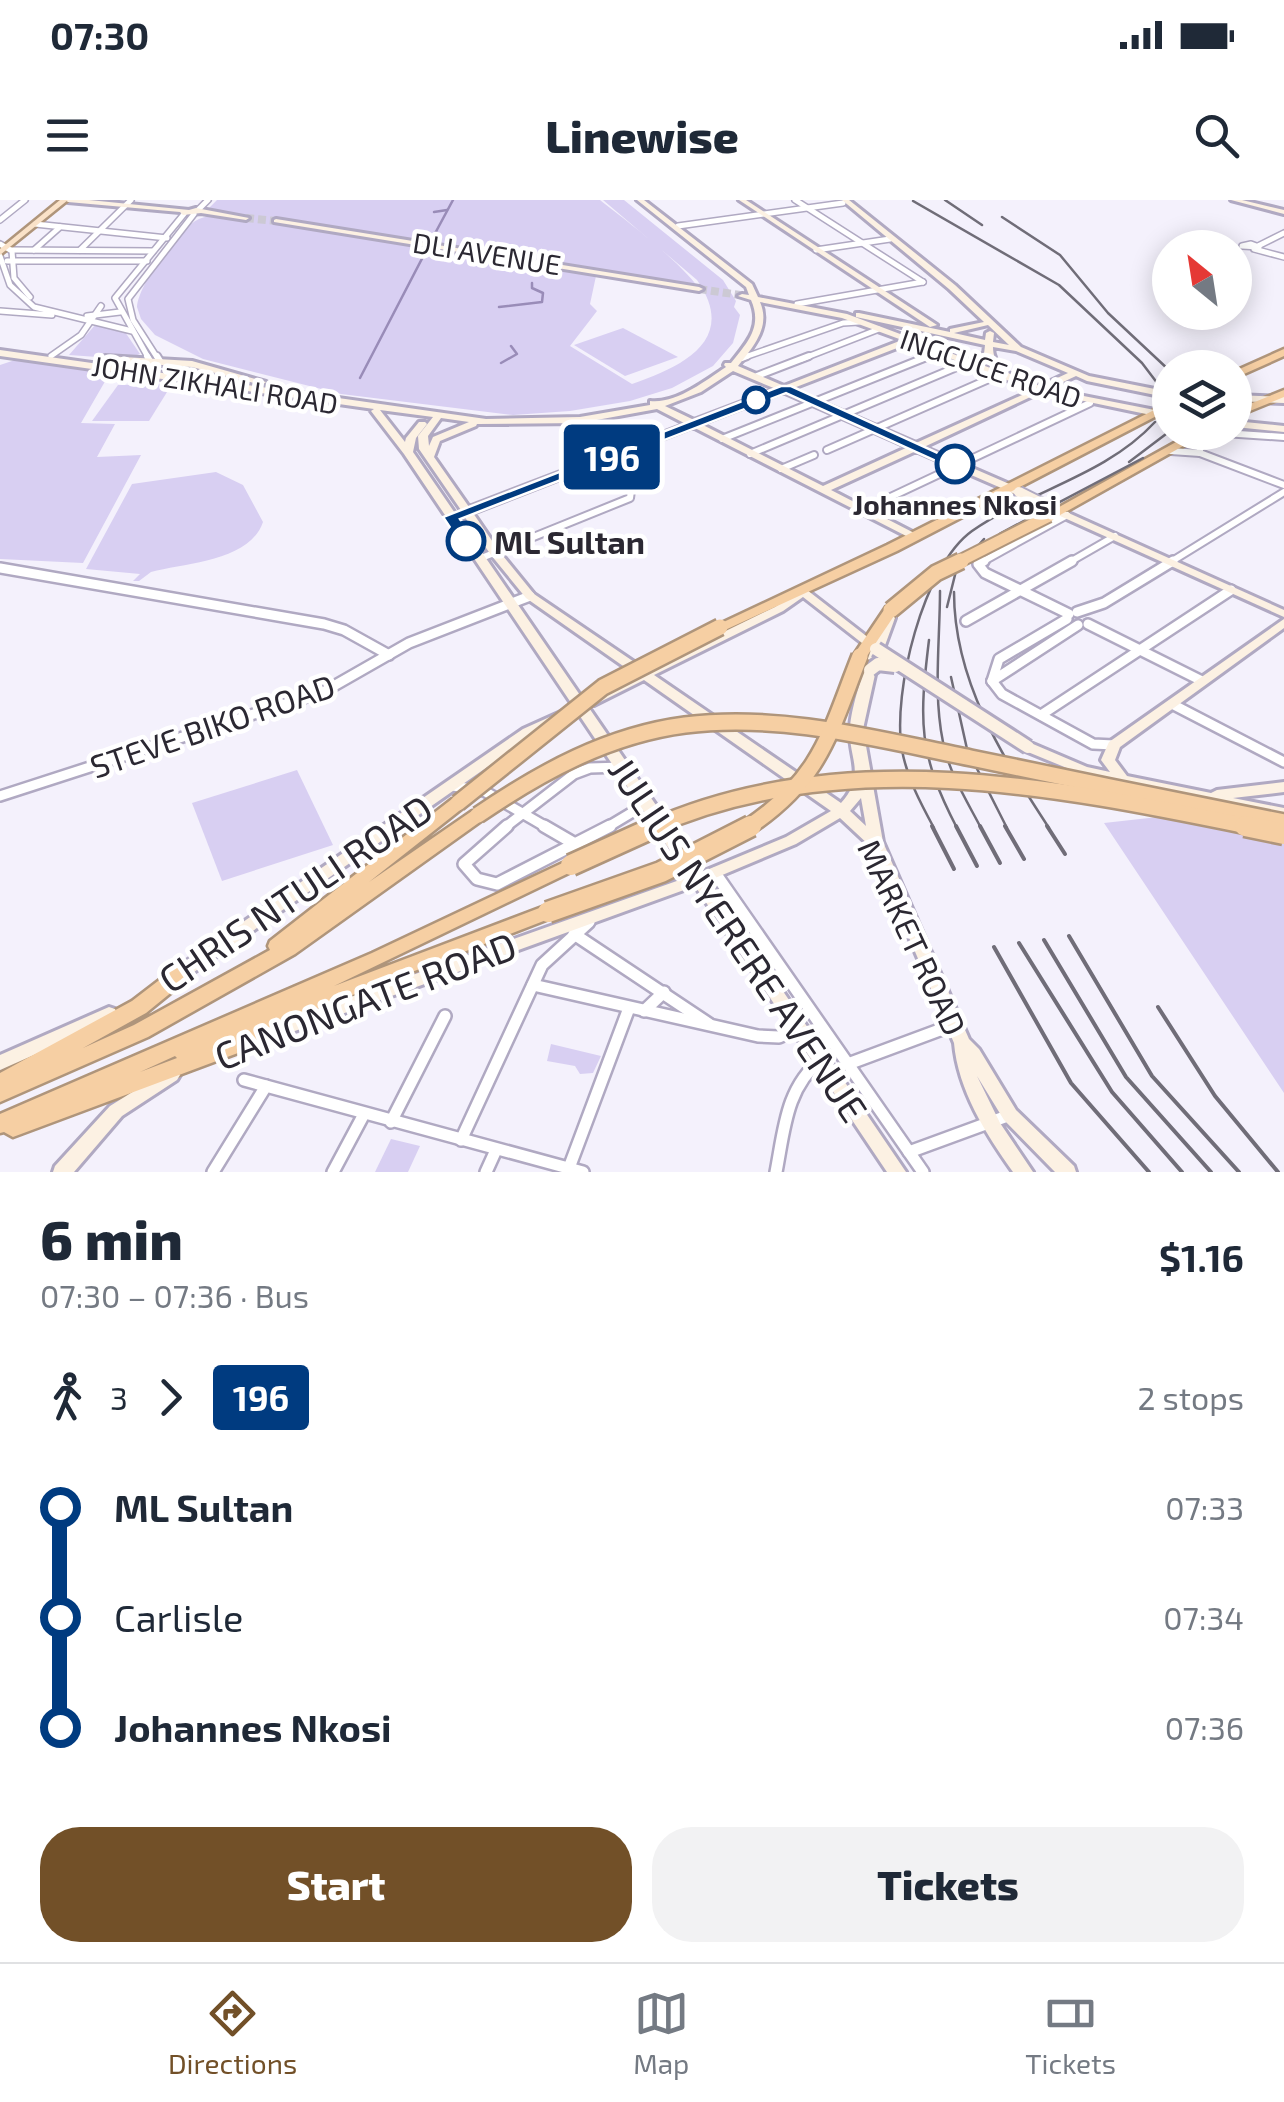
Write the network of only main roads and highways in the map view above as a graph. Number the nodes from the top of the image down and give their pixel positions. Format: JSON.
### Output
{"nodes":[{"id":1,"x":66,"y":200,"type":"edge"},
{"id":2,"x":631,"y":200,"type":"edge"},
{"id":3,"x":640,"y":200,"type":"edge"},
{"id":4,"x":742,"y":200,"type":"edge"},
{"id":5,"x":1234,"y":200,"type":"edge"},
{"id":6,"x":1251,"y":200,"type":"edge"},
{"id":7,"x":842,"y":201,"type":"edge"},
{"id":8,"x":128,"y":203,"type":"edge"},
{"id":9,"x":1284,"y":210,"type":"edge"},
{"id":10,"x":221,"y":215,"type":"junction"},
{"id":11,"x":246,"y":218,"type":"tunnel mouth"},
{"id":12,"x":276,"y":221,"type":"tunnel mouth"},
{"id":13,"x":186,"y":224,"type":"road end"},
{"id":14,"x":673,"y":226,"type":"junction"},
{"id":15,"x":6,"y":255,"type":"edge"},
{"id":16,"x":947,"y":287,"type":"junction"},
{"id":17,"x":698,"y":288,"type":"tunnel mouth"},
{"id":18,"x":749,"y":295,"type":"junction"},
{"id":19,"x":908,"y":310,"type":"junction"},
{"id":20,"x":984,"y":324,"type":"junction"},
{"id":21,"x":915,"y":325,"type":"junction"},
{"id":22,"x":939,"y":330,"type":"junction"},
{"id":23,"x":951,"y":332,"type":"junction"},
{"id":24,"x":908,"y":340,"type":"junction"},
{"id":25,"x":990,"y":342,"type":"junction"},
{"id":26,"x":920,"y":345,"type":"junction"},
{"id":27,"x":1018,"y":349,"type":"junction"},
{"id":28,"x":0,"y":352,"type":"edge"},
{"id":29,"x":1284,"y":352,"type":"edge"},
{"id":30,"x":155,"y":361,"type":"junction"},
{"id":31,"x":730,"y":366,"type":"junction"},
{"id":32,"x":1252,"y":367,"type":"edge"},
{"id":33,"x":1070,"y":373,"type":"junction"},
{"id":34,"x":169,"y":376,"type":"junction"},
{"id":35,"x":1001,"y":376,"type":"junction"},
{"id":36,"x":252,"y":380,"type":"junction"},
{"id":37,"x":242,"y":386,"type":"junction"},
{"id":38,"x":786,"y":388,"type":"junction"},
{"id":39,"x":1036,"y":388,"type":"junction"},
{"id":40,"x":1284,"y":396,"type":"edge"},
{"id":41,"x":1252,"y":399,"type":"edge"},
{"id":42,"x":1265,"y":399,"type":"junction"},
{"id":43,"x":1152,"y":401,"type":"edge"},
{"id":44,"x":654,"y":404,"type":"junction"},
{"id":45,"x":1252,"y":405,"type":"edge"},
{"id":46,"x":372,"y":408,"type":"junction"},
{"id":47,"x":1150,"y":413,"type":"joint"},
{"id":48,"x":435,"y":415,"type":"junction"},
{"id":49,"x":486,"y":422,"type":"junction"},
{"id":50,"x":694,"y":425,"type":"junction"},
{"id":51,"x":1252,"y":426,"type":"edge"},
{"id":52,"x":1284,"y":429,"type":"edge"},
{"id":53,"x":913,"y":445,"type":"junction"},
{"id":54,"x":1173,"y":450,"type":"edge"},
{"id":55,"x":408,"y":452,"type":"junction"},
{"id":56,"x":428,"y":457,"type":"junction"},
{"id":57,"x":444,"y":481,"type":"junction"},
{"id":58,"x":429,"y":484,"type":"junction"},
{"id":59,"x":818,"y":488,"type":"junction"},
{"id":60,"x":1014,"y":490,"type":"junction"},
{"id":61,"x":466,"y":512,"type":"junction"},
{"id":62,"x":1057,"y":513,"type":"junction"},
{"id":63,"x":451,"y":517,"type":"junction"},
{"id":64,"x":914,"y":537,"type":"junction"},
{"id":65,"x":803,"y":592,"type":"junction"},
{"id":66,"x":534,"y":599,"type":"junction"},
{"id":67,"x":1284,"y":614,"type":"edge"},
{"id":68,"x":517,"y":616,"type":"junction"},
{"id":69,"x":1284,"y":623,"type":"edge"},
{"id":70,"x":872,"y":645,"type":"junction"},
{"id":71,"x":870,"y":670,"type":"junction"},
{"id":72,"x":907,"y":670,"type":"junction"},
{"id":73,"x":644,"y":676,"type":"junction"},
{"id":74,"x":580,"y":707,"type":"junction"},
{"id":75,"x":862,"y":764,"type":"junction"},
{"id":76,"x":1124,"y":780,"type":"junction"},
{"id":77,"x":1284,"y":787,"type":"edge"},
{"id":78,"x":456,"y":794,"type":"junction"},
{"id":79,"x":1199,"y":796,"type":"junction"},
{"id":80,"x":839,"y":810,"type":"junction"},
{"id":81,"x":1284,"y":813,"type":"edge"},
{"id":82,"x":1284,"y":822,"type":"edge"},
{"id":83,"x":1284,"y":834,"type":"edge"},
{"id":84,"x":876,"y":844,"type":"junction"},
{"id":85,"x":707,"y":876,"type":"junction"},
{"id":86,"x":256,"y":966,"type":"junction"},
{"id":87,"x":182,"y":973,"type":"junction"},
{"id":88,"x":258,"y":1037,"type":"junction"},
{"id":89,"x":0,"y":1063,"type":"edge"},
{"id":90,"x":115,"y":1076,"type":"junction"},
{"id":91,"x":0,"y":1083,"type":"edge"},
{"id":92,"x":0,"y":1093,"type":"edge"},
{"id":93,"x":1001,"y":1118,"type":"junction"},
{"id":94,"x":0,"y":1127,"type":"edge"},
{"id":95,"x":62,"y":1172,"type":"edge"},
{"id":96,"x":897,"y":1172,"type":"edge"},
{"id":97,"x":1024,"y":1172,"type":"edge"},
{"id":98,"x":1067,"y":1172,"type":"edge"}],
"edges":[{"from":1,"to":8,"type":"main road"},
{"from":1,"to":15,"type":"main road"},
{"from":2,"to":14,"type":"main road"},
{"from":3,"to":14,"type":"main road"},
{"from":4,"to":19,"type":"main road"},
{"from":5,"to":9,"type":"main road"},
{"from":6,"to":9,"type":"main road"},
{"from":7,"to":16,"type":"main road"},
{"from":8,"to":10,"type":"main road"},
{"from":10,"to":11,"type":"main road"},
{"from":10,"to":13,"type":"main road"},
{"from":12,"to":17,"type":"main road","name":"DLI AVENUE"},
{"from":14,"to":18,"type":"main road"},
{"from":16,"to":20,"type":"main road"},
{"from":16,"to":27,"type":"main road"},
{"from":18,"to":21,"type":"main road"},
{"from":18,"to":24,"type":"main road","name":"INGCUCE ROAD"},
{"from":18,"to":31,"type":"main road"},
{"from":18,"to":31,"type":"main road"},
{"from":19,"to":21,"type":"main road"},
{"from":19,"to":22,"type":"main road"},
{"from":20,"to":23,"type":"main road"},
{"from":20,"to":25,"type":"main road"},
{"from":21,"to":22,"type":"main road"},
{"from":21,"to":26,"type":"main road"},
{"from":22,"to":23,"type":"main road"},
{"from":23,"to":25,"type":"main road"},
{"from":24,"to":26,"type":"main road","name":"INGCUCE ROAD"},
{"from":24,"to":38,"type":"main road"},
{"from":25,"to":27,"type":"main road"},
{"from":25,"to":35,"type":"main road"},
{"from":26,"to":35,"type":"main road","name":"INGCUCE ROAD"},
{"from":27,"to":33,"type":"main road"},
{"from":28,"to":30,"type":"main road","name":"JOHN ZIKHALI ROAD"},
{"from":28,"to":34,"type":"main road","name":"JOHN ZIKHALI ROAD"},
{"from":29,"to":32,"type":"highway"},
{"from":30,"to":34,"type":"main road"},
{"from":30,"to":36,"type":"main road","name":"JOHN ZIKHALI ROAD"},
{"from":31,"to":38,"type":"main road"},
{"from":31,"to":44,"type":"main road"},
{"from":33,"to":39,"type":"main road"},
{"from":33,"to":43,"type":"main road"},
{"from":34,"to":37,"type":"main road","name":"JOHN ZIKHALI ROAD"},
{"from":35,"to":39,"type":"main road","name":"INGCUCE ROAD"},
{"from":36,"to":37,"type":"main road"},
{"from":36,"to":48,"type":"main road","name":"JOHN ZIKHALI ROAD"},
{"from":37,"to":46,"type":"main road","name":"JOHN ZIKHALI ROAD"},
{"from":38,"to":50,"type":"main road"},
{"from":38,"to":53,"type":"main road"},
{"from":39,"to":47,"type":"main road","name":"INGCUCE ROAD"},
{"from":39,"to":53,"type":"main road"},
{"from":40,"to":42,"type":"highway"},
{"from":41,"to":42,"type":"main road"},
{"from":42,"to":45,"type":"highway"},
{"from":44,"to":48,"type":"main road"},
{"from":44,"to":49,"type":"main road"},
{"from":44,"to":50,"type":"main road"},
{"from":46,"to":48,"type":"main road","name":"JOHN ZIKHALI ROAD"},
{"from":46,"to":55,"type":"main road","name":"JULIUS NYERERE AVENUE"},
{"from":47,"to":60,"type":"highway"},
{"from":48,"to":49,"type":"main road"},
{"from":48,"to":55,"type":"main road"},
{"from":48,"to":56,"type":"main road"},
{"from":49,"to":56,"type":"main road"},
{"from":50,"to":59,"type":"main road"},
{"from":50,"to":61,"type":"main road"},
{"from":51,"to":52,"type":"main road"},
{"from":53,"to":59,"type":"main road"},
{"from":53,"to":60,"type":"main road"},
{"from":54,"to":62,"type":"highway"},
{"from":55,"to":58,"type":"main road","name":"JULIUS NYERERE AVENUE"},
{"from":56,"to":57,"type":"main road","name":"MARKET ROAD"},
{"from":57,"to":58,"type":"main road"},
{"from":57,"to":61,"type":"main road","name":"MARKET ROAD"},
{"from":58,"to":63,"type":"main road","name":"JULIUS NYERERE AVENUE"},
{"from":59,"to":64,"type":"main road"},
{"from":60,"to":62,"type":"main road","bridge":true},
{"from":60,"to":64,"type":"highway"},
{"from":61,"to":63,"type":"main road"},
{"from":61,"to":66,"type":"main road","name":"MARKET ROAD"},
{"from":62,"to":67,"type":"main road"},
{"from":62,"to":70,"type":"highway","bridge":true},
{"from":63,"to":68,"type":"main road","name":"JULIUS NYERERE AVENUE"},
{"from":64,"to":65,"type":"highway"},
{"from":65,"to":70,"type":"main road"},
{"from":65,"to":73,"type":"main road","name":"CHRIS NTULI ROAD"},
{"from":65,"to":78,"type":"highway","bridge":true},
{"from":66,"to":68,"type":"main road"},
{"from":66,"to":73,"type":"main road","name":"MARKET ROAD"},
{"from":68,"to":74,"type":"main road","name":"JULIUS NYERERE AVENUE"},
{"from":69,"to":76,"type":"main road"},
{"from":70,"to":71,"type":"main road","bridge":true},
{"from":70,"to":72,"type":"main road","bridge":true},
{"from":70,"to":90,"type":"highway","bridge":true},
{"from":71,"to":72,"type":"main road","bridge":true},
{"from":71,"to":75,"type":"main road"},
{"from":72,"to":76,"type":"main road","bridge":true},
{"from":73,"to":74,"type":"main road","name":"CHRIS NTULI ROAD"},
{"from":73,"to":80,"type":"main road","name":"MARKET ROAD"},
{"from":74,"to":78,"type":"main road","name":"CHRIS NTULI ROAD"},
{"from":74,"to":85,"type":"main road","name":"JULIUS NYERERE AVENUE"},
{"from":75,"to":80,"type":"main road"},
{"from":75,"to":84,"type":"main road"},
{"from":76,"to":79,"type":"main road"},
{"from":77,"to":79,"type":"main road"},
{"from":78,"to":86,"type":"highway"},
{"from":78,"to":87,"type":"main road","name":"CHRIS NTULI ROAD"},
{"from":79,"to":81,"type":"main road"},
{"from":80,"to":84,"type":"main road","name":"MARKET ROAD"},
{"from":80,"to":85,"type":"main road","name":"CANONGATE ROAD"},
{"from":82,"to":86,"type":"highway","bridge":true},
{"from":83,"to":90,"type":"highway","bridge":true},
{"from":84,"to":93,"type":"main road","name":"MARKET ROAD"},
{"from":85,"to":88,"type":"main road","name":"CANONGATE ROAD"},
{"from":85,"to":96,"type":"main road","name":"JULIUS NYERERE AVENUE"},
{"from":86,"to":92,"type":"highway"},
{"from":87,"to":89,"type":"main road","name":"CHRIS NTULI ROAD"},
{"from":87,"to":91,"type":"highway"},
{"from":88,"to":94,"type":"highway"},
{"from":88,"to":95,"type":"main road","name":"CANONGATE ROAD"},
{"from":90,"to":94,"type":"highway"},
{"from":93,"to":97,"type":"main road"},
{"from":93,"to":98,"type":"main road","name":"MARKET ROAD"}]}
